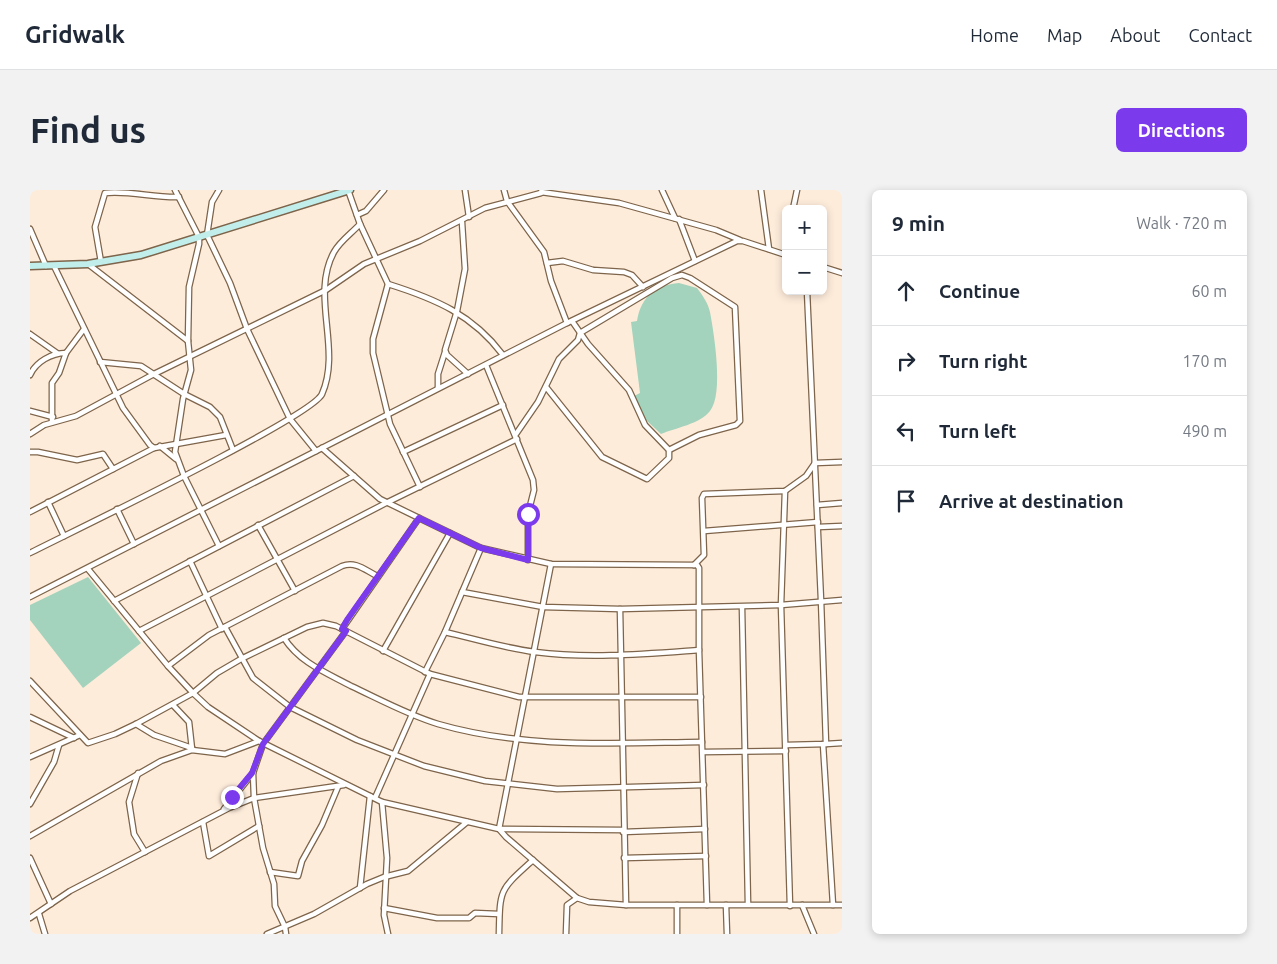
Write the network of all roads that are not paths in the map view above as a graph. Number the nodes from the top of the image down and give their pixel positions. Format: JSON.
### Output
{"nodes":[{"id":1,"x":175,"y":190,"type":"edge"},
{"id":2,"x":219,"y":190,"type":"edge"},
{"id":3,"x":349,"y":190,"type":"edge"},
{"id":4,"x":384,"y":190,"type":"edge"},
{"id":5,"x":464,"y":190,"type":"edge"},
{"id":6,"x":504,"y":190,"type":"edge"},
{"id":7,"x":662,"y":190,"type":"edge"},
{"id":8,"x":761,"y":190,"type":"edge"},
{"id":9,"x":797,"y":190,"type":"edge"},
{"id":10,"x":104,"y":191,"type":"edge"},
{"id":11,"x":541,"y":191,"type":"edge"},
{"id":12,"x":179,"y":197,"type":"junction"},
{"id":13,"x":507,"y":201,"type":"junction"},
{"id":14,"x":794,"y":205,"type":"edge"},
{"id":15,"x":357,"y":215,"type":"junction"},
{"id":16,"x":469,"y":217,"type":"junction"},
{"id":17,"x":677,"y":218,"type":"junction"},
{"id":18,"x":462,"y":222,"type":"junction"},
{"id":19,"x":360,"y":224,"type":"junction"},
{"id":20,"x":30,"y":229,"type":"edge"},
{"id":21,"x":207,"y":236,"type":"junction"},
{"id":22,"x":199,"y":237,"type":"junction"},
{"id":23,"x":740,"y":240,"type":"junction"},
{"id":24,"x":770,"y":249,"type":"junction"},
{"id":25,"x":782,"y":253,"type":"edge"},
{"id":26,"x":377,"y":260,"type":"junction"},
{"id":27,"x":695,"y":261,"type":"junction"},
{"id":28,"x":101,"y":262,"type":"junction"},
{"id":29,"x":547,"y":263,"type":"junction"},
{"id":30,"x":88,"y":264,"type":"junction"},
{"id":31,"x":30,"y":266,"type":"edge"},
{"id":32,"x":50,"y":266,"type":"junction"},
{"id":33,"x":827,"y":268,"type":"edge"},
{"id":34,"x":842,"y":273,"type":"edge"},
{"id":35,"x":388,"y":284,"type":"junction"},
{"id":36,"x":643,"y":286,"type":"junction"},
{"id":37,"x":326,"y":290,"type":"junction"},
{"id":38,"x":647,"y":292,"type":"junction"},
{"id":39,"x":807,"y":295,"type":"edge"},
{"id":40,"x":457,"y":311,"type":"junction"},
{"id":41,"x":570,"y":322,"type":"junction"},
{"id":42,"x":84,"y":329,"type":"junction"},
{"id":43,"x":247,"y":329,"type":"junction"},
{"id":44,"x":580,"y":333,"type":"junction"},
{"id":45,"x":30,"y":334,"type":"edge"},
{"id":46,"x":188,"y":341,"type":"junction"},
{"id":47,"x":445,"y":352,"type":"junction"},
{"id":48,"x":57,"y":353,"type":"junction"},
{"id":49,"x":66,"y":353,"type":"junction"},
{"id":50,"x":503,"y":355,"type":"junction"},
{"id":51,"x":190,"y":357,"type":"junction"},
{"id":52,"x":100,"y":362,"type":"junction"},
{"id":53,"x":486,"y":365,"type":"junction"},
{"id":54,"x":154,"y":374,"type":"junction"},
{"id":55,"x":468,"y":374,"type":"junction"},
{"id":56,"x":30,"y":375,"type":"edge"},
{"id":57,"x":546,"y":387,"type":"junction"},
{"id":58,"x":438,"y":388,"type":"junction"},
{"id":59,"x":184,"y":394,"type":"junction"},
{"id":60,"x":116,"y":395,"type":"junction"},
{"id":61,"x":503,"y":404,"type":"junction"},
{"id":62,"x":30,"y":411,"type":"edge"},
{"id":63,"x":387,"y":414,"type":"junction"},
{"id":64,"x":290,"y":418,"type":"junction"},
{"id":65,"x":53,"y":420,"type":"junction"},
{"id":66,"x":30,"y":434,"type":"edge"},
{"id":67,"x":226,"y":435,"type":"junction"},
{"id":68,"x":517,"y":436,"type":"junction"},
{"id":69,"x":175,"y":443,"type":"junction"},
{"id":70,"x":160,"y":446,"type":"junction"},
{"id":71,"x":154,"y":448,"type":"junction"},
{"id":72,"x":322,"y":448,"type":"junction"},
{"id":73,"x":233,"y":450,"type":"junction"},
{"id":74,"x":669,"y":450,"type":"junction"},
{"id":75,"x":316,"y":451,"type":"junction"},
{"id":76,"x":30,"y":452,"type":"edge"},
{"id":77,"x":403,"y":452,"type":"junction"},
{"id":78,"x":176,"y":459,"type":"junction"},
{"id":79,"x":842,"y":462,"type":"edge"},
{"id":80,"x":815,"y":463,"type":"junction"},
{"id":81,"x":113,"y":469,"type":"junction"},
{"id":82,"x":184,"y":476,"type":"junction"},
{"id":83,"x":354,"y":476,"type":"junction"},
{"id":84,"x":420,"y":487,"type":"junction"},
{"id":85,"x":785,"y":491,"type":"junction"},
{"id":86,"x":48,"y":502,"type":"junction"},
{"id":87,"x":386,"y":503,"type":"junction"},
{"id":88,"x":842,"y":504,"type":"edge"},
{"id":89,"x":817,"y":505,"type":"junction"},
{"id":90,"x":117,"y":509,"type":"junction"},
{"id":91,"x":202,"y":510,"type":"junction"},
{"id":92,"x":30,"y":512,"type":"edge"},
{"id":93,"x":419,"y":518,"type":"junction"},
{"id":94,"x":785,"y":524,"type":"junction"},
{"id":95,"x":258,"y":525,"type":"junction"},
{"id":96,"x":818,"y":525,"type":"junction"},
{"id":97,"x":842,"y":526,"type":"edge"},
{"id":98,"x":704,"y":531,"type":"junction"},
{"id":99,"x":450,"y":533,"type":"junction"},
{"id":100,"x":64,"y":536,"type":"junction"},
{"id":101,"x":134,"y":544,"type":"junction"},
{"id":102,"x":219,"y":546,"type":"junction"},
{"id":103,"x":481,"y":548,"type":"junction"},
{"id":104,"x":30,"y":553,"type":"edge"},
{"id":105,"x":276,"y":560,"type":"junction"},
{"id":106,"x":528,"y":560,"type":"junction"},
{"id":107,"x":190,"y":561,"type":"junction"},
{"id":108,"x":551,"y":564,"type":"junction"},
{"id":109,"x":694,"y":564,"type":"junction"},
{"id":110,"x":88,"y":569,"type":"junction"},
{"id":111,"x":377,"y":576,"type":"junction"},
{"id":112,"x":295,"y":591,"type":"junction"},
{"id":113,"x":462,"y":592,"type":"junction"},
{"id":114,"x":208,"y":594,"type":"junction"},
{"id":115,"x":30,"y":597,"type":"edge"},
{"id":116,"x":822,"y":600,"type":"junction"},
{"id":117,"x":842,"y":600,"type":"edge"},
{"id":118,"x":114,"y":601,"type":"junction"},
{"id":119,"x":781,"y":605,"type":"junction"},
{"id":120,"x":543,"y":607,"type":"junction"},
{"id":121,"x":742,"y":607,"type":"junction"},
{"id":122,"x":699,"y":608,"type":"junction"},
{"id":123,"x":620,"y":609,"type":"junction"},
{"id":124,"x":223,"y":628,"type":"junction"},
{"id":125,"x":344,"y":630,"type":"junction"},
{"id":126,"x":139,"y":631,"type":"junction"},
{"id":127,"x":446,"y":632,"type":"junction"},
{"id":128,"x":284,"y":638,"type":"junction"},
{"id":129,"x":382,"y":650,"type":"junction"},
{"id":130,"x":699,"y":650,"type":"junction"},
{"id":131,"x":534,"y":652,"type":"junction"},
{"id":132,"x":620,"y":655,"type":"junction"},
{"id":133,"x":241,"y":659,"type":"junction"},
{"id":134,"x":168,"y":666,"type":"junction"},
{"id":135,"x":318,"y":669,"type":"junction"},
{"id":136,"x":428,"y":673,"type":"junction"},
{"id":137,"x":30,"y":681,"type":"edge"},
{"id":138,"x":194,"y":693,"type":"junction"},
{"id":139,"x":700,"y":696,"type":"junction"},
{"id":140,"x":525,"y":698,"type":"junction"},
{"id":141,"x":622,"y":698,"type":"junction"},
{"id":142,"x":173,"y":704,"type":"junction"},
{"id":143,"x":290,"y":707,"type":"junction"},
{"id":144,"x":412,"y":714,"type":"junction"},
{"id":145,"x":30,"y":717,"type":"edge"},
{"id":146,"x":136,"y":724,"type":"junction"},
{"id":147,"x":80,"y":734,"type":"junction"},
{"id":148,"x":74,"y":738,"type":"junction"},
{"id":149,"x":517,"y":740,"type":"junction"},
{"id":150,"x":702,"y":742,"type":"junction"},
{"id":151,"x":261,"y":743,"type":"junction"},
{"id":152,"x":622,"y":743,"type":"junction"},
{"id":153,"x":824,"y":744,"type":"junction"},
{"id":154,"x":842,"y":744,"type":"edge"},
{"id":155,"x":59,"y":745,"type":"junction"},
{"id":156,"x":786,"y":745,"type":"junction"},
{"id":157,"x":192,"y":749,"type":"junction"},
{"id":158,"x":786,"y":751,"type":"junction"},
{"id":159,"x":702,"y":752,"type":"junction"},
{"id":160,"x":744,"y":752,"type":"junction"},
{"id":161,"x":393,"y":755,"type":"junction"},
{"id":162,"x":30,"y":757,"type":"edge"},
{"id":163,"x":138,"y":773,"type":"junction"},
{"id":164,"x":252,"y":773,"type":"junction"},
{"id":165,"x":344,"y":785,"type":"junction"},
{"id":166,"x":509,"y":785,"type":"junction"},
{"id":167,"x":704,"y":785,"type":"junction"},
{"id":168,"x":338,"y":787,"type":"junction"},
{"id":169,"x":622,"y":788,"type":"junction"},
{"id":170,"x":370,"y":796,"type":"junction"},
{"id":171,"x":254,"y":798,"type":"junction"},
{"id":172,"x":376,"y":798,"type":"junction"},
{"id":173,"x":382,"y":802,"type":"junction"},
{"id":174,"x":30,"y":804,"type":"edge"},
{"id":175,"x":223,"y":810,"type":"junction"},
{"id":176,"x":203,"y":822,"type":"junction"},
{"id":177,"x":467,"y":822,"type":"junction"},
{"id":178,"x":259,"y":826,"type":"junction"},
{"id":179,"x":499,"y":829,"type":"junction"},
{"id":180,"x":705,"y":829,"type":"junction"},
{"id":181,"x":623,"y":831,"type":"junction"},
{"id":182,"x":30,"y":836,"type":"edge"},
{"id":183,"x":145,"y":852,"type":"junction"},
{"id":184,"x":706,"y":856,"type":"junction"},
{"id":185,"x":30,"y":858,"type":"edge"},
{"id":186,"x":624,"y":858,"type":"junction"},
{"id":187,"x":533,"y":860,"type":"junction"},
{"id":188,"x":270,"y":872,"type":"junction"},
{"id":189,"x":386,"y":877,"type":"junction"},
{"id":190,"x":360,"y":888,"type":"junction"},
{"id":191,"x":577,"y":898,"type":"junction"},
{"id":192,"x":51,"y":904,"type":"junction"},
{"id":193,"x":748,"y":904,"type":"junction"},
{"id":194,"x":626,"y":905,"type":"junction"},
{"id":195,"x":677,"y":905,"type":"junction"},
{"id":196,"x":707,"y":905,"type":"junction"},
{"id":197,"x":726,"y":905,"type":"junction"},
{"id":198,"x":832,"y":905,"type":"junction"},
{"id":199,"x":842,"y":905,"type":"edge"},
{"id":200,"x":790,"y":906,"type":"junction"},
{"id":201,"x":802,"y":906,"type":"junction"},
{"id":202,"x":384,"y":908,"type":"junction"},
{"id":203,"x":39,"y":914,"type":"junction"},
{"id":204,"x":500,"y":914,"type":"junction"},
{"id":205,"x":30,"y":918,"type":"edge"},
{"id":206,"x":285,"y":927,"type":"junction"},
{"id":207,"x":46,"y":934,"type":"edge"},
{"id":208,"x":267,"y":934,"type":"edge"},
{"id":209,"x":286,"y":934,"type":"edge"},
{"id":210,"x":388,"y":934,"type":"edge"},
{"id":211,"x":499,"y":934,"type":"edge"},
{"id":212,"x":566,"y":934,"type":"edge"},
{"id":213,"x":677,"y":934,"type":"edge"},
{"id":214,"x":726,"y":934,"type":"edge"},
{"id":215,"x":814,"y":934,"type":"edge"}],
"edges":[{"from":1,"to":12,"type":"street"},
{"from":2,"to":21,"type":"street"},
{"from":3,"to":15,"type":"street"},
{"from":3,"to":21,"type":"street"},
{"from":4,"to":15,"type":"street"},
{"from":5,"to":16,"type":"street"},
{"from":6,"to":13,"type":"street"},
{"from":7,"to":17,"type":"street"},
{"from":8,"to":24,"type":"street"},
{"from":9,"to":14,"type":"street"},
{"from":10,"to":12,"type":"street"},
{"from":10,"to":28,"type":"street"},
{"from":11,"to":13,"type":"street"},
{"from":11,"to":17,"type":"street"},
{"from":12,"to":22,"type":"street"},
{"from":13,"to":16,"type":"street"},
{"from":13,"to":29,"type":"street"},
{"from":15,"to":19,"type":"street"},
{"from":16,"to":18,"type":"street"},
{"from":17,"to":23,"type":"street"},
{"from":17,"to":27,"type":"street"},
{"from":18,"to":26,"type":"street"},
{"from":18,"to":40,"type":"street"},
{"from":19,"to":26,"type":"street"},
{"from":19,"to":37,"type":"street"},
{"from":20,"to":32,"type":"street"},
{"from":21,"to":22,"type":"street"},
{"from":21,"to":43,"type":"street"},
{"from":22,"to":28,"type":"street"},
{"from":22,"to":46,"type":"street"},
{"from":23,"to":24,"type":"street"},
{"from":23,"to":27,"type":"street"},
{"from":24,"to":25,"type":"street"},
{"from":26,"to":35,"type":"street"},
{"from":26,"to":37,"type":"street"},
{"from":27,"to":36,"type":"street"},
{"from":28,"to":30,"type":"street"},
{"from":29,"to":36,"type":"street"},
{"from":29,"to":41,"type":"street"},
{"from":30,"to":32,"type":"street"},
{"from":30,"to":46,"type":"street"},
{"from":31,"to":32,"type":"street"},
{"from":32,"to":42,"type":"street"},
{"from":33,"to":34,"type":"street"},
{"from":35,"to":40,"type":"street"},
{"from":35,"to":63,"type":"street"},
{"from":36,"to":38,"type":"street"},
{"from":36,"to":41,"type":"street"},
{"from":37,"to":43,"type":"street"},
{"from":37,"to":64,"type":"street"},
{"from":38,"to":44,"type":"street"},
{"from":38,"to":74,"type":"street"},
{"from":39,"to":80,"type":"street"},
{"from":40,"to":47,"type":"street"},
{"from":40,"to":50,"type":"street"},
{"from":41,"to":44,"type":"street"},
{"from":41,"to":50,"type":"street"},
{"from":42,"to":49,"type":"street"},
{"from":42,"to":52,"type":"street"},
{"from":43,"to":51,"type":"street"},
{"from":43,"to":64,"type":"street"},
{"from":44,"to":57,"type":"street"},
{"from":44,"to":74,"type":"street"},
{"from":45,"to":48,"type":"street"},
{"from":46,"to":51,"type":"street"},
{"from":47,"to":55,"type":"street"},
{"from":47,"to":58,"type":"street"},
{"from":48,"to":49,"type":"street"},
{"from":48,"to":56,"type":"street"},
{"from":49,"to":65,"type":"street"},
{"from":50,"to":53,"type":"street"},
{"from":51,"to":54,"type":"street"},
{"from":51,"to":59,"type":"street"},
{"from":52,"to":54,"type":"street"},
{"from":52,"to":60,"type":"street"},
{"from":53,"to":55,"type":"street"},
{"from":53,"to":61,"type":"street"},
{"from":54,"to":59,"type":"street"},
{"from":54,"to":60,"type":"street"},
{"from":55,"to":58,"type":"street"},
{"from":57,"to":68,"type":"street"},
{"from":57,"to":74,"type":"street"},
{"from":58,"to":63,"type":"street"},
{"from":59,"to":67,"type":"street"},
{"from":59,"to":69,"type":"street"},
{"from":60,"to":65,"type":"street"},
{"from":60,"to":71,"type":"street"},
{"from":61,"to":68,"type":"street"},
{"from":61,"to":77,"type":"street"},
{"from":62,"to":65,"type":"street"},
{"from":63,"to":72,"type":"street"},
{"from":63,"to":77,"type":"street"},
{"from":64,"to":73,"type":"street"},
{"from":64,"to":75,"type":"street"},
{"from":65,"to":66,"type":"street"},
{"from":67,"to":69,"type":"street"},
{"from":67,"to":73,"type":"street"},
{"from":68,"to":84,"type":"street"},
{"from":68,"to":106,"type":"street"},
{"from":69,"to":70,"type":"street"},
{"from":69,"to":78,"type":"street"},
{"from":70,"to":71,"type":"street"},
{"from":70,"to":78,"type":"street"},
{"from":71,"to":81,"type":"street"},
{"from":72,"to":75,"type":"street"},
{"from":72,"to":83,"type":"street"},
{"from":73,"to":82,"type":"street"},
{"from":75,"to":91,"type":"street"},
{"from":76,"to":81,"type":"street"},
{"from":77,"to":84,"type":"street"},
{"from":78,"to":82,"type":"street"},
{"from":79,"to":80,"type":"street"},
{"from":80,"to":85,"type":"street"},
{"from":80,"to":89,"type":"street"},
{"from":81,"to":86,"type":"street"},
{"from":82,"to":90,"type":"street"},
{"from":82,"to":91,"type":"street"},
{"from":83,"to":87,"type":"street"},
{"from":83,"to":95,"type":"street"},
{"from":84,"to":87,"type":"street"},
{"from":85,"to":94,"type":"street"},
{"from":85,"to":98,"type":"street"},
{"from":86,"to":92,"type":"street"},
{"from":86,"to":100,"type":"street"},
{"from":87,"to":93,"type":"street"},
{"from":87,"to":105,"type":"street"},
{"from":88,"to":89,"type":"street"},
{"from":89,"to":96,"type":"street"},
{"from":90,"to":100,"type":"street"},
{"from":90,"to":101,"type":"street"},
{"from":91,"to":101,"type":"street"},
{"from":91,"to":102,"type":"street"},
{"from":93,"to":99,"type":"street"},
{"from":93,"to":111,"type":"street"},
{"from":94,"to":96,"type":"street"},
{"from":94,"to":98,"type":"street"},
{"from":94,"to":119,"type":"street"},
{"from":95,"to":102,"type":"street"},
{"from":95,"to":105,"type":"street"},
{"from":96,"to":97,"type":"street"},
{"from":96,"to":116,"type":"street"},
{"from":98,"to":109,"type":"street"},
{"from":99,"to":103,"type":"street"},
{"from":99,"to":129,"type":"street"},
{"from":100,"to":104,"type":"street"},
{"from":101,"to":110,"type":"street"},
{"from":102,"to":107,"type":"street"},
{"from":103,"to":106,"type":"street"},
{"from":103,"to":113,"type":"street"},
{"from":105,"to":112,"type":"street"},
{"from":105,"to":114,"type":"street"},
{"from":106,"to":108,"type":"street"},
{"from":107,"to":114,"type":"street"},
{"from":107,"to":118,"type":"street"},
{"from":108,"to":109,"type":"street"},
{"from":108,"to":120,"type":"street"},
{"from":109,"to":122,"type":"street"},
{"from":110,"to":115,"type":"street"},
{"from":110,"to":118,"type":"street"},
{"from":111,"to":112,"type":"street"},
{"from":111,"to":125,"type":"street"},
{"from":112,"to":124,"type":"street"},
{"from":113,"to":120,"type":"street"},
{"from":113,"to":127,"type":"street"},
{"from":114,"to":124,"type":"street"},
{"from":114,"to":126,"type":"street"},
{"from":116,"to":117,"type":"street"},
{"from":116,"to":119,"type":"street"},
{"from":116,"to":153,"type":"street"},
{"from":118,"to":126,"type":"street"},
{"from":119,"to":121,"type":"street"},
{"from":119,"to":156,"type":"street"},
{"from":120,"to":123,"type":"street"},
{"from":120,"to":131,"type":"street"},
{"from":121,"to":122,"type":"street"},
{"from":121,"to":160,"type":"street"},
{"from":122,"to":123,"type":"street"},
{"from":122,"to":130,"type":"street"},
{"from":123,"to":132,"type":"street"},
{"from":124,"to":133,"type":"street"},
{"from":124,"to":134,"type":"street"},
{"from":125,"to":128,"type":"street"},
{"from":125,"to":129,"type":"street"},
{"from":125,"to":135,"type":"street"},
{"from":126,"to":134,"type":"street"},
{"from":127,"to":131,"type":"street"},
{"from":127,"to":136,"type":"street"},
{"from":128,"to":133,"type":"street"},
{"from":128,"to":135,"type":"street"},
{"from":129,"to":136,"type":"street"},
{"from":130,"to":132,"type":"street"},
{"from":130,"to":139,"type":"street"},
{"from":131,"to":132,"type":"street"},
{"from":131,"to":140,"type":"street"},
{"from":132,"to":141,"type":"street"},
{"from":133,"to":138,"type":"street"},
{"from":133,"to":143,"type":"street"},
{"from":134,"to":138,"type":"street"},
{"from":135,"to":143,"type":"street"},
{"from":135,"to":144,"type":"street"},
{"from":136,"to":140,"type":"street"},
{"from":136,"to":144,"type":"street"},
{"from":137,"to":147,"type":"street"},
{"from":138,"to":142,"type":"street"},
{"from":138,"to":151,"type":"street"},
{"from":139,"to":141,"type":"street"},
{"from":139,"to":150,"type":"street"},
{"from":140,"to":141,"type":"street"},
{"from":140,"to":149,"type":"street"},
{"from":141,"to":152,"type":"street"},
{"from":142,"to":146,"type":"street"},
{"from":142,"to":157,"type":"street"},
{"from":143,"to":151,"type":"street"},
{"from":143,"to":161,"type":"street"},
{"from":144,"to":149,"type":"street"},
{"from":144,"to":161,"type":"street"},
{"from":145,"to":148,"type":"street"},
{"from":146,"to":147,"type":"street"},
{"from":146,"to":157,"type":"street"},
{"from":147,"to":148,"type":"street"},
{"from":148,"to":155,"type":"street"},
{"from":149,"to":152,"type":"street"},
{"from":149,"to":166,"type":"street"},
{"from":150,"to":152,"type":"street"},
{"from":150,"to":159,"type":"street"},
{"from":151,"to":157,"type":"street"},
{"from":151,"to":164,"type":"street"},
{"from":151,"to":165,"type":"street"},
{"from":152,"to":169,"type":"street"},
{"from":153,"to":154,"type":"street"},
{"from":153,"to":156,"type":"street"},
{"from":153,"to":198,"type":"street"},
{"from":155,"to":162,"type":"street"},
{"from":155,"to":174,"type":"street"},
{"from":156,"to":158,"type":"street"},
{"from":157,"to":163,"type":"street"},
{"from":158,"to":160,"type":"street"},
{"from":158,"to":200,"type":"street"},
{"from":159,"to":160,"type":"street"},
{"from":159,"to":167,"type":"street"},
{"from":160,"to":193,"type":"street"},
{"from":161,"to":166,"type":"street"},
{"from":161,"to":172,"type":"street"},
{"from":163,"to":182,"type":"street"},
{"from":163,"to":183,"type":"street"},
{"from":164,"to":171,"type":"street"},
{"from":164,"to":175,"type":"street"},
{"from":165,"to":168,"type":"street"},
{"from":165,"to":170,"type":"street"},
{"from":166,"to":169,"type":"street"},
{"from":166,"to":179,"type":"street"},
{"from":167,"to":169,"type":"street"},
{"from":167,"to":180,"type":"street"},
{"from":168,"to":171,"type":"street"},
{"from":168,"to":188,"type":"street"},
{"from":169,"to":181,"type":"street"},
{"from":170,"to":172,"type":"street"},
{"from":170,"to":190,"type":"street"},
{"from":171,"to":175,"type":"street"},
{"from":171,"to":178,"type":"street"},
{"from":172,"to":173,"type":"street"},
{"from":173,"to":177,"type":"street"},
{"from":173,"to":189,"type":"street"},
{"from":175,"to":176,"type":"street"},
{"from":176,"to":178,"type":"street"},
{"from":176,"to":183,"type":"street"},
{"from":177,"to":179,"type":"street"},
{"from":177,"to":189,"type":"street"},
{"from":178,"to":188,"type":"street"},
{"from":179,"to":181,"type":"street"},
{"from":179,"to":187,"type":"street"},
{"from":180,"to":181,"type":"street"},
{"from":180,"to":184,"type":"street"},
{"from":181,"to":186,"type":"street"},
{"from":183,"to":192,"type":"street"},
{"from":184,"to":186,"type":"street"},
{"from":184,"to":196,"type":"street"},
{"from":185,"to":192,"type":"street"},
{"from":186,"to":194,"type":"street"},
{"from":187,"to":191,"type":"street"},
{"from":187,"to":204,"type":"street"},
{"from":188,"to":206,"type":"street"},
{"from":189,"to":190,"type":"street"},
{"from":189,"to":202,"type":"street"},
{"from":190,"to":206,"type":"street"},
{"from":191,"to":194,"type":"street"},
{"from":191,"to":212,"type":"street"},
{"from":192,"to":203,"type":"street"},
{"from":193,"to":197,"type":"street"},
{"from":193,"to":200,"type":"street"},
{"from":194,"to":195,"type":"street"},
{"from":195,"to":196,"type":"street"},
{"from":195,"to":213,"type":"street"},
{"from":196,"to":197,"type":"street"},
{"from":197,"to":214,"type":"street"},
{"from":198,"to":199,"type":"street"},
{"from":198,"to":201,"type":"street"},
{"from":200,"to":201,"type":"street"},
{"from":201,"to":215,"type":"street"},
{"from":202,"to":204,"type":"street"},
{"from":202,"to":210,"type":"street"},
{"from":203,"to":205,"type":"street"},
{"from":203,"to":207,"type":"street"},
{"from":204,"to":211,"type":"street"},
{"from":206,"to":208,"type":"street"},
{"from":206,"to":209,"type":"street"}]}
